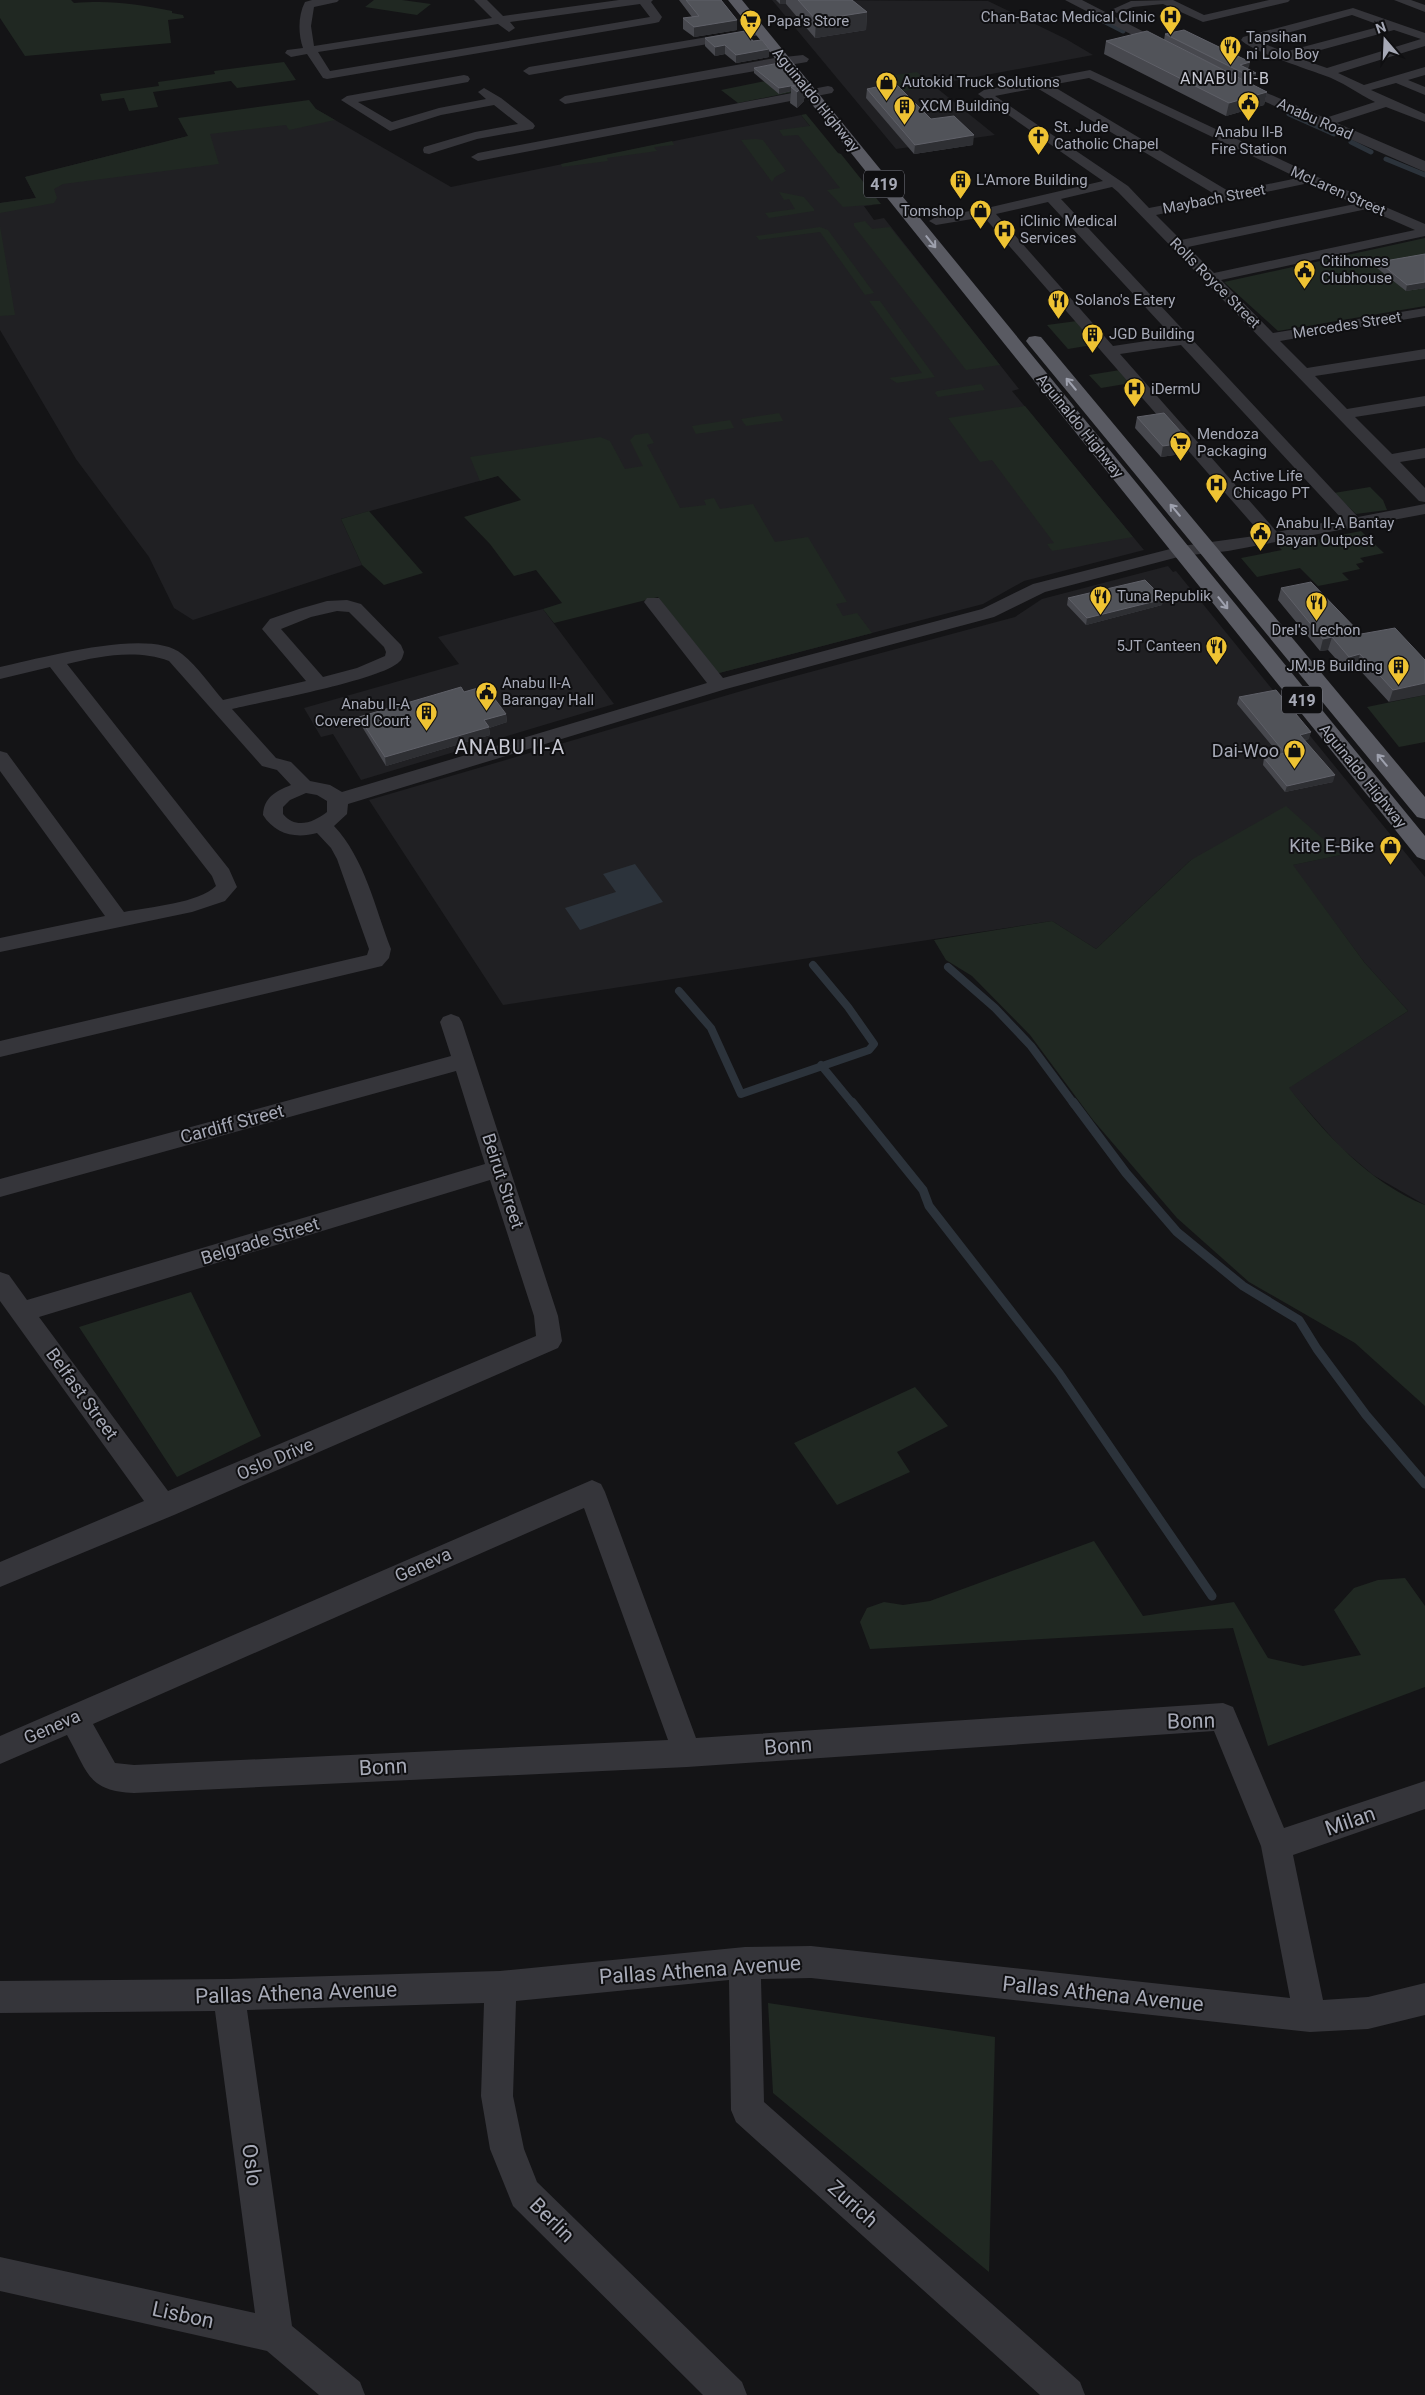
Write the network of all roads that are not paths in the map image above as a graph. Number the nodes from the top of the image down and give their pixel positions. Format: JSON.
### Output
{"nodes":[{"id":1,"x":333,"y":0,"type":"edge"},
{"id":2,"x":480,"y":0,"type":"edge"},
{"id":3,"x":643,"y":0,"type":"edge"},
{"id":4,"x":647,"y":0,"type":"edge"},
{"id":5,"x":735,"y":0,"type":"edge"},
{"id":6,"x":1072,"y":0,"type":"edge"},
{"id":7,"x":1164,"y":0,"type":"edge"},
{"id":8,"x":1284,"y":0,"type":"edge"},
{"id":9,"x":1400,"y":0,"type":"edge"},
{"id":10,"x":1425,"y":9,"type":"edge"},
{"id":11,"x":1100,"y":13,"type":"junction"},
{"id":12,"x":501,"y":20,"type":"junction"},
{"id":13,"x":1394,"y":26,"type":"junction"},
{"id":14,"x":761,"y":32,"type":"junction"},
{"id":15,"x":413,"y":34,"type":"junction"},
{"id":16,"x":1425,"y":36,"type":"edge"},
{"id":17,"x":525,"y":42,"type":"junction"},
{"id":18,"x":1425,"y":42,"type":"edge"},
{"id":19,"x":791,"y":44,"type":"dead end"},
{"id":20,"x":310,"y":51,"type":"junction"},
{"id":21,"x":291,"y":53,"type":"dead end"},
{"id":22,"x":1284,"y":56,"type":"junction"},
{"id":23,"x":436,"y":57,"type":"junction"},
{"id":24,"x":1184,"y":57,"type":"edge"},
{"id":25,"x":803,"y":59,"type":"junction"},
{"id":26,"x":784,"y":60,"type":"junction"},
{"id":27,"x":529,"y":71,"type":"dead end"},
{"id":28,"x":1425,"y":71,"type":"edge"},
{"id":29,"x":1327,"y":72,"type":"junction"},
{"id":30,"x":1222,"y":77,"type":"edge"},
{"id":31,"x":464,"y":79,"type":"junction"},
{"id":32,"x":1396,"y":79,"type":"junction"},
{"id":33,"x":820,"y":80,"type":"junction"},
{"id":34,"x":1040,"y":84,"type":"junction"},
{"id":35,"x":1363,"y":89,"type":"junction"},
{"id":36,"x":1425,"y":91,"type":"edge"},
{"id":37,"x":810,"y":92,"type":"junction"},
{"id":38,"x":565,"y":100,"type":"dead end"},
{"id":39,"x":497,"y":101,"type":"junction"},
{"id":40,"x":840,"y":103,"type":"dead end"},
{"id":41,"x":1386,"y":103,"type":"junction"},
{"id":42,"x":1425,"y":118,"type":"edge"},
{"id":43,"x":1323,"y":123,"type":"junction"},
{"id":44,"x":429,"y":150,"type":"dead end"},
{"id":45,"x":478,"y":157,"type":"dead end"},
{"id":46,"x":1425,"y":167,"type":"edge"},
{"id":47,"x":1311,"y":179,"type":"junction"},
{"id":48,"x":1114,"y":183,"type":"junction"},
{"id":49,"x":1228,"y":196,"type":"junction"},
{"id":50,"x":1051,"y":197,"type":"junction"},
{"id":51,"x":924,"y":205,"type":"dead end"},
{"id":52,"x":1368,"y":205,"type":"junction"},
{"id":53,"x":987,"y":212,"type":"junction"},
{"id":54,"x":1146,"y":213,"type":"junction"},
{"id":55,"x":936,"y":221,"type":"junction"},
{"id":56,"x":1425,"y":230,"type":"edge"},
{"id":57,"x":949,"y":236,"type":"dead end"},
{"id":58,"x":1179,"y":245,"type":"junction"},
{"id":59,"x":1211,"y":278,"type":"junction"},
{"id":60,"x":1425,"y":312,"type":"edge"},
{"id":61,"x":1024,"y":327,"type":"dead end"},
{"id":62,"x":1270,"y":338,"type":"junction"},
{"id":63,"x":1184,"y":340,"type":"junction"},
{"id":64,"x":1109,"y":351,"type":"junction"},
{"id":65,"x":1425,"y":354,"type":"edge"},
{"id":66,"x":1305,"y":373,"type":"junction"},
{"id":67,"x":1425,"y":401,"type":"edge"},
{"id":68,"x":1345,"y":414,"type":"junction"},
{"id":69,"x":1425,"y":453,"type":"edge"},
{"id":70,"x":1390,"y":459,"type":"junction"},
{"id":71,"x":1425,"y":497,"type":"edge"},
{"id":72,"x":1425,"y":509,"type":"edge"},
{"id":73,"x":1354,"y":522,"type":"junction"},
{"id":74,"x":1273,"y":537,"type":"junction"},
{"id":75,"x":1206,"y":547,"type":"junction"},
{"id":76,"x":1182,"y":551,"type":"junction"},
{"id":77,"x":652,"y":602,"type":"dead end"},
{"id":78,"x":55,"y":661,"type":"junction"},
{"id":79,"x":0,"y":673,"type":"edge"},
{"id":80,"x":318,"y":683,"type":"junction"},
{"id":81,"x":719,"y":685,"type":"junction"},
{"id":82,"x":220,"y":706,"type":"junction"},
{"id":83,"x":0,"y":757,"type":"edge"},
{"id":84,"x":269,"y":762,"type":"junction"},
{"id":85,"x":304,"y":787,"type":"junction"},
{"id":86,"x":284,"y":795,"type":"junction"},
{"id":87,"x":338,"y":800,"type":"junction"},
{"id":88,"x":1425,"y":812,"type":"edge"},
{"id":89,"x":322,"y":826,"type":"junction"},
{"id":90,"x":1424,"y":849,"type":"edge"},
{"id":91,"x":119,"y":920,"type":"junction"},
{"id":92,"x":0,"y":945,"type":"edge"},
{"id":93,"x":451,"y":1022,"type":"dead end"},
{"id":94,"x":0,"y":1048,"type":"edge"},
{"id":95,"x":464,"y":1061,"type":"junction"},
{"id":96,"x":499,"y":1169,"type":"junction"},
{"id":97,"x":0,"y":1188,"type":"edge"},
{"id":98,"x":0,"y":1282,"type":"edge"},
{"id":99,"x":22,"y":1312,"type":"junction"},
{"id":100,"x":549,"y":1342,"type":"joint"},
{"id":101,"x":164,"y":1507,"type":"junction"},
{"id":102,"x":0,"y":1575,"type":"edge"},
{"id":103,"x":73,"y":1717,"type":"junction"},
{"id":104,"x":0,"y":1750,"type":"edge"},
{"id":105,"x":687,"y":1753,"type":"junction"},
{"id":106,"x":1425,"y":1795,"type":"edge"},
{"id":107,"x":1276,"y":1846,"type":"junction"},
{"id":108,"x":744,"y":1964,"type":"junction"},
{"id":109,"x":500,"y":1987,"type":"junction"},
{"id":110,"x":229,"y":1996,"type":"junction"},
{"id":111,"x":0,"y":1997,"type":"edge"},
{"id":112,"x":1425,"y":1999,"type":"edge"},
{"id":113,"x":1310,"y":2016,"type":"junction"},
{"id":114,"x":0,"y":2274,"type":"edge"},
{"id":115,"x":276,"y":2335,"type":"junction"},
{"id":116,"x":347,"y":2395,"type":"edge"},
{"id":117,"x":729,"y":2395,"type":"edge"},
{"id":118,"x":1067,"y":2395,"type":"edge"}],
"edges":[{"from":1,"to":20,"type":"street"},
{"from":2,"to":12,"type":"street"},
{"from":3,"to":4,"type":"street"},
{"from":3,"to":12,"type":"street"},
{"from":3,"to":17,"type":"street"},
{"from":5,"to":14,"type":"highway","name":"Aguinaldo Highway","number":"419"},
{"from":6,"to":11,"type":"street"},
{"from":7,"to":8,"type":"street"},
{"from":7,"to":11,"type":"street"},
{"from":9,"to":10,"type":"street"},
{"from":11,"to":24,"type":"street"},
{"from":12,"to":15,"type":"street"},
{"from":12,"to":17,"type":"street"},
{"from":13,"to":16,"type":"street"},
{"from":13,"to":22,"type":"street"},
{"from":13,"to":22,"type":"street"},
{"from":14,"to":26,"type":"highway","name":"Aguinaldo Highway","number":"419"},
{"from":14,"to":27,"type":"street"},
{"from":15,"to":20,"type":"street"},
{"from":15,"to":23,"type":"street"},
{"from":17,"to":23,"type":"street"},
{"from":18,"to":29,"type":"street"},
{"from":19,"to":25,"type":"highway","name":"Aguinaldo Highway"},
{"from":20,"to":21,"type":"street"},
{"from":20,"to":23,"type":"street"},
{"from":22,"to":29,"type":"street"},
{"from":23,"to":31,"type":"street"},
{"from":25,"to":26,"type":"street"},
{"from":25,"to":33,"type":"highway","name":"Aguinaldo Highway"},
{"from":26,"to":37,"type":"highway","name":"Aguinaldo Highway","number":"419"},
{"from":26,"to":38,"type":"street"},
{"from":28,"to":32,"type":"street"},
{"from":29,"to":35,"type":"street"},
{"from":30,"to":43,"type":"street","name":"Anabu Road"},
{"from":31,"to":39,"type":"street"},
{"from":31,"to":39,"type":"street"},
{"from":32,"to":35,"type":"street"},
{"from":32,"to":36,"type":"street"},
{"from":33,"to":37,"type":"street"},
{"from":33,"to":40,"type":"highway","name":"Aguinaldo Highway"},
{"from":34,"to":47,"type":"street","name":"McLaren Street"},
{"from":34,"to":48,"type":"street","name":"Rolls Royce Street"},
{"from":34,"to":49,"type":"street"},
{"from":35,"to":41,"type":"street"},
{"from":37,"to":45,"type":"street"},
{"from":37,"to":76,"type":"highway","name":"Aguinaldo Highway","number":"419","one_way":true},
{"from":39,"to":44,"type":"street"},
{"from":41,"to":42,"type":"street"},
{"from":41,"to":43,"type":"street"},
{"from":43,"to":46,"type":"street","name":"Anabu Road"},
{"from":47,"to":49,"type":"street","name":"Maybach Street"},
{"from":47,"to":52,"type":"street","name":"McLaren Street"},
{"from":48,"to":50,"type":"street"},
{"from":48,"to":54,"type":"street","name":"Rolls Royce Street"},
{"from":49,"to":54,"type":"street","name":"Maybach Street"},
{"from":50,"to":53,"type":"street"},
{"from":50,"to":63,"type":"street"},
{"from":51,"to":55,"type":"highway","number":"419"},
{"from":52,"to":56,"type":"street","name":"McLaren Street"},
{"from":52,"to":58,"type":"street"},
{"from":53,"to":55,"type":"street"},
{"from":53,"to":64,"type":"street"},
{"from":54,"to":58,"type":"street","name":"Rolls Royce Street"},
{"from":55,"to":57,"type":"highway","number":"419"},
{"from":56,"to":59,"type":"street"},
{"from":58,"to":59,"type":"street","name":"Rolls Royce Street"},
{"from":59,"to":62,"type":"street","name":"Rolls Royce Street"},
{"from":60,"to":62,"type":"street","name":"Mercedes Street"},
{"from":75,"to":61,"type":"highway","name":"Aguinaldo Highway","number":"419","one_way":true},
{"from":62,"to":66,"type":"street","name":"Rolls Royce Street"},
{"from":63,"to":64,"type":"street"},
{"from":63,"to":73,"type":"street"},
{"from":64,"to":74,"type":"street"},
{"from":65,"to":66,"type":"street"},
{"from":66,"to":68,"type":"street","name":"Rolls Royce Street"},
{"from":67,"to":68,"type":"street"},
{"from":68,"to":70,"type":"street","name":"Rolls Royce Street"},
{"from":69,"to":70,"type":"street"},
{"from":70,"to":71,"type":"street","name":"Rolls Royce Street"},
{"from":72,"to":73,"type":"street"},
{"from":73,"to":74,"type":"street"},
{"from":74,"to":75,"type":"street"},
{"from":75,"to":76,"type":"street"},
{"from":88,"to":75,"type":"highway","name":"Aguinaldo Highway","number":"419","one_way":true},
{"from":76,"to":81,"type":"street"},
{"from":76,"to":90,"type":"highway","name":"Aguinaldo Highway","number":"419","one_way":true},
{"from":77,"to":81,"type":"street"},
{"from":78,"to":79,"type":"street"},
{"from":78,"to":82,"type":"street"},
{"from":78,"to":91,"type":"street"},
{"from":80,"to":80,"type":"street"},
{"from":80,"to":82,"type":"street"},
{"from":81,"to":87,"type":"street"},
{"from":82,"to":84,"type":"street"},
{"from":83,"to":91,"type":"street"},
{"from":84,"to":85,"type":"street"},
{"from":84,"to":86,"type":"street"},
{"from":85,"to":86,"type":"street"},
{"from":85,"to":87,"type":"street"},
{"from":86,"to":89,"type":"street"},
{"from":87,"to":89,"type":"street"},
{"from":89,"to":94,"type":"street"},
{"from":91,"to":92,"type":"street"},
{"from":93,"to":95,"type":"street","name":"Beirut Street"},
{"from":95,"to":96,"type":"street","name":"Beirut Street"},
{"from":95,"to":97,"type":"street","name":"Cardiff Street"},
{"from":96,"to":99,"type":"street","name":"Belgrade Street"},
{"from":96,"to":100,"type":"street","name":"Beirut Street"},
{"from":98,"to":99,"type":"street","name":"Belfast Street"},
{"from":99,"to":101,"type":"street","name":"Belfast Street"},
{"from":100,"to":101,"type":"street","name":"Oslo Drive"},
{"from":101,"to":102,"type":"street","name":"Oslo Drive"},
{"from":103,"to":104,"type":"street","name":"Geneva"},
{"from":103,"to":105,"type":"street","name":"Bonn"},
{"from":103,"to":105,"type":"street","name":"Geneva"},
{"from":105,"to":107,"type":"street","name":"Bonn"},
{"from":106,"to":107,"type":"street","name":"Milan"},
{"from":107,"to":113,"type":"street","name":"Bonn"},
{"from":108,"to":109,"type":"street","name":"Pallas Athena Avenue"},
{"from":108,"to":113,"type":"street","name":"Pallas Athena Avenue"},
{"from":108,"to":118,"type":"street","name":"Zurich"},
{"from":109,"to":110,"type":"street","name":"Pallas Athena Avenue"},
{"from":109,"to":117,"type":"street","name":"Berlin"},
{"from":110,"to":111,"type":"street","name":"Pallas Athena Avenue"},
{"from":110,"to":115,"type":"street","name":"Oslo"},
{"from":112,"to":113,"type":"street","name":"Pallas Athena Avenue"},
{"from":114,"to":115,"type":"street","name":"Lisbon"},
{"from":115,"to":116,"type":"street","name":"Lisbon"}]}
